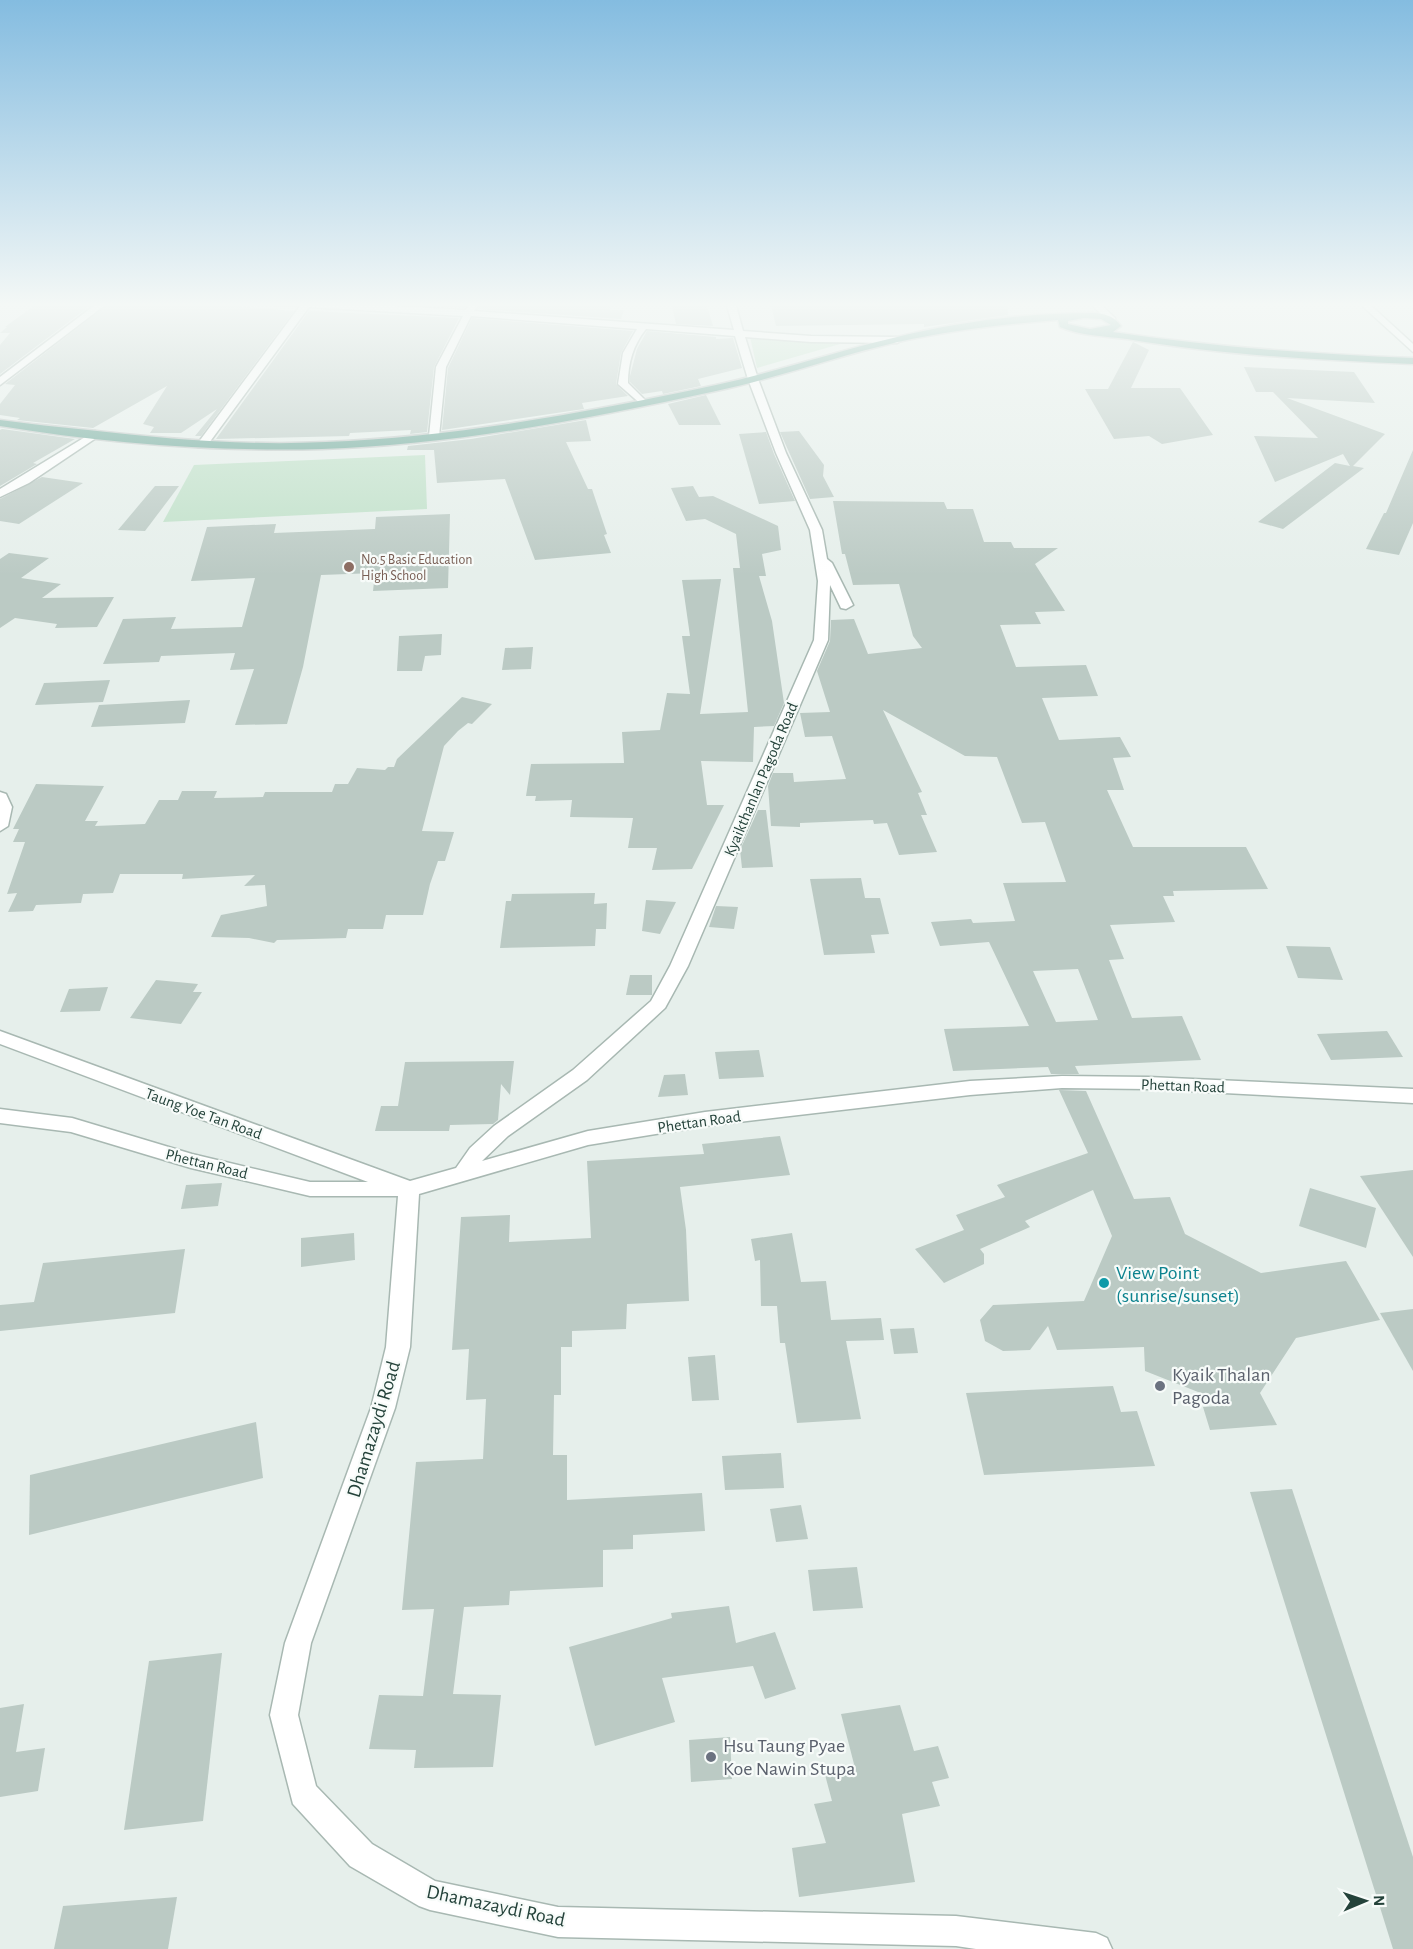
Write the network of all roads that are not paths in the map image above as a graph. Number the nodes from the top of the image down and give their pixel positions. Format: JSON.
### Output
{"nodes":[{"id":1,"x":241,"y":393,"type":"edge"},
{"id":2,"x":438,"y":393,"type":"edge"},
{"id":3,"x":632,"y":393,"type":"edge"},
{"id":4,"x":686,"y":393,"type":"edge"},
{"id":5,"x":758,"y":393,"type":"edge"},
{"id":6,"x":642,"y":402,"type":"junction"},
{"id":7,"x":0,"y":423,"type":"edge"},
{"id":8,"x":95,"y":434,"type":"junction"},
{"id":9,"x":434,"y":436,"type":"junction"},
{"id":10,"x":202,"y":445,"type":"junction"},
{"id":11,"x":0,"y":494,"type":"edge"},
{"id":12,"x":821,"y":552,"type":"junction"},
{"id":13,"x":846,"y":605,"type":"dead end"},
{"id":14,"x":0,"y":797,"type":"edge"},
{"id":15,"x":0,"y":826,"type":"edge"},
{"id":16,"x":0,"y":1037,"type":"edge"},
{"id":17,"x":1413,"y":1096,"type":"edge"},
{"id":18,"x":0,"y":1116,"type":"edge"},
{"id":19,"x":463,"y":1174,"type":"junction"},
{"id":20,"x":409,"y":1190,"type":"junction"},
{"id":21,"x":1096,"y":1949,"type":"edge"}],
"edges":[{"from":1,"to":10,"type":"street"},
{"from":2,"to":9,"type":"street"},
{"from":3,"to":6,"type":"street"},
{"from":4,"to":6,"type":"main road"},
{"from":5,"to":12,"type":"street","name":"Kyaikthanlan Pagoda Road"},
{"from":6,"to":9,"type":"main road"},
{"from":7,"to":8,"type":"main road"},
{"from":8,"to":10,"type":"main road"},
{"from":8,"to":11,"type":"street"},
{"from":9,"to":10,"type":"main road"},
{"from":12,"to":13,"type":"street"},
{"from":12,"to":19,"type":"street","name":"Kyaikthanlan Pagoda Road"},
{"from":14,"to":15,"type":"street"},
{"from":16,"to":20,"type":"street","name":"Taung Yoe Tan Road"},
{"from":17,"to":19,"type":"street","name":"Phettan Road"},
{"from":18,"to":20,"type":"street","name":"Phettan Road"},
{"from":19,"to":20,"type":"street","name":"Phettan Road"},
{"from":20,"to":21,"type":"street","name":"Dhamazaydi Road"}]}
